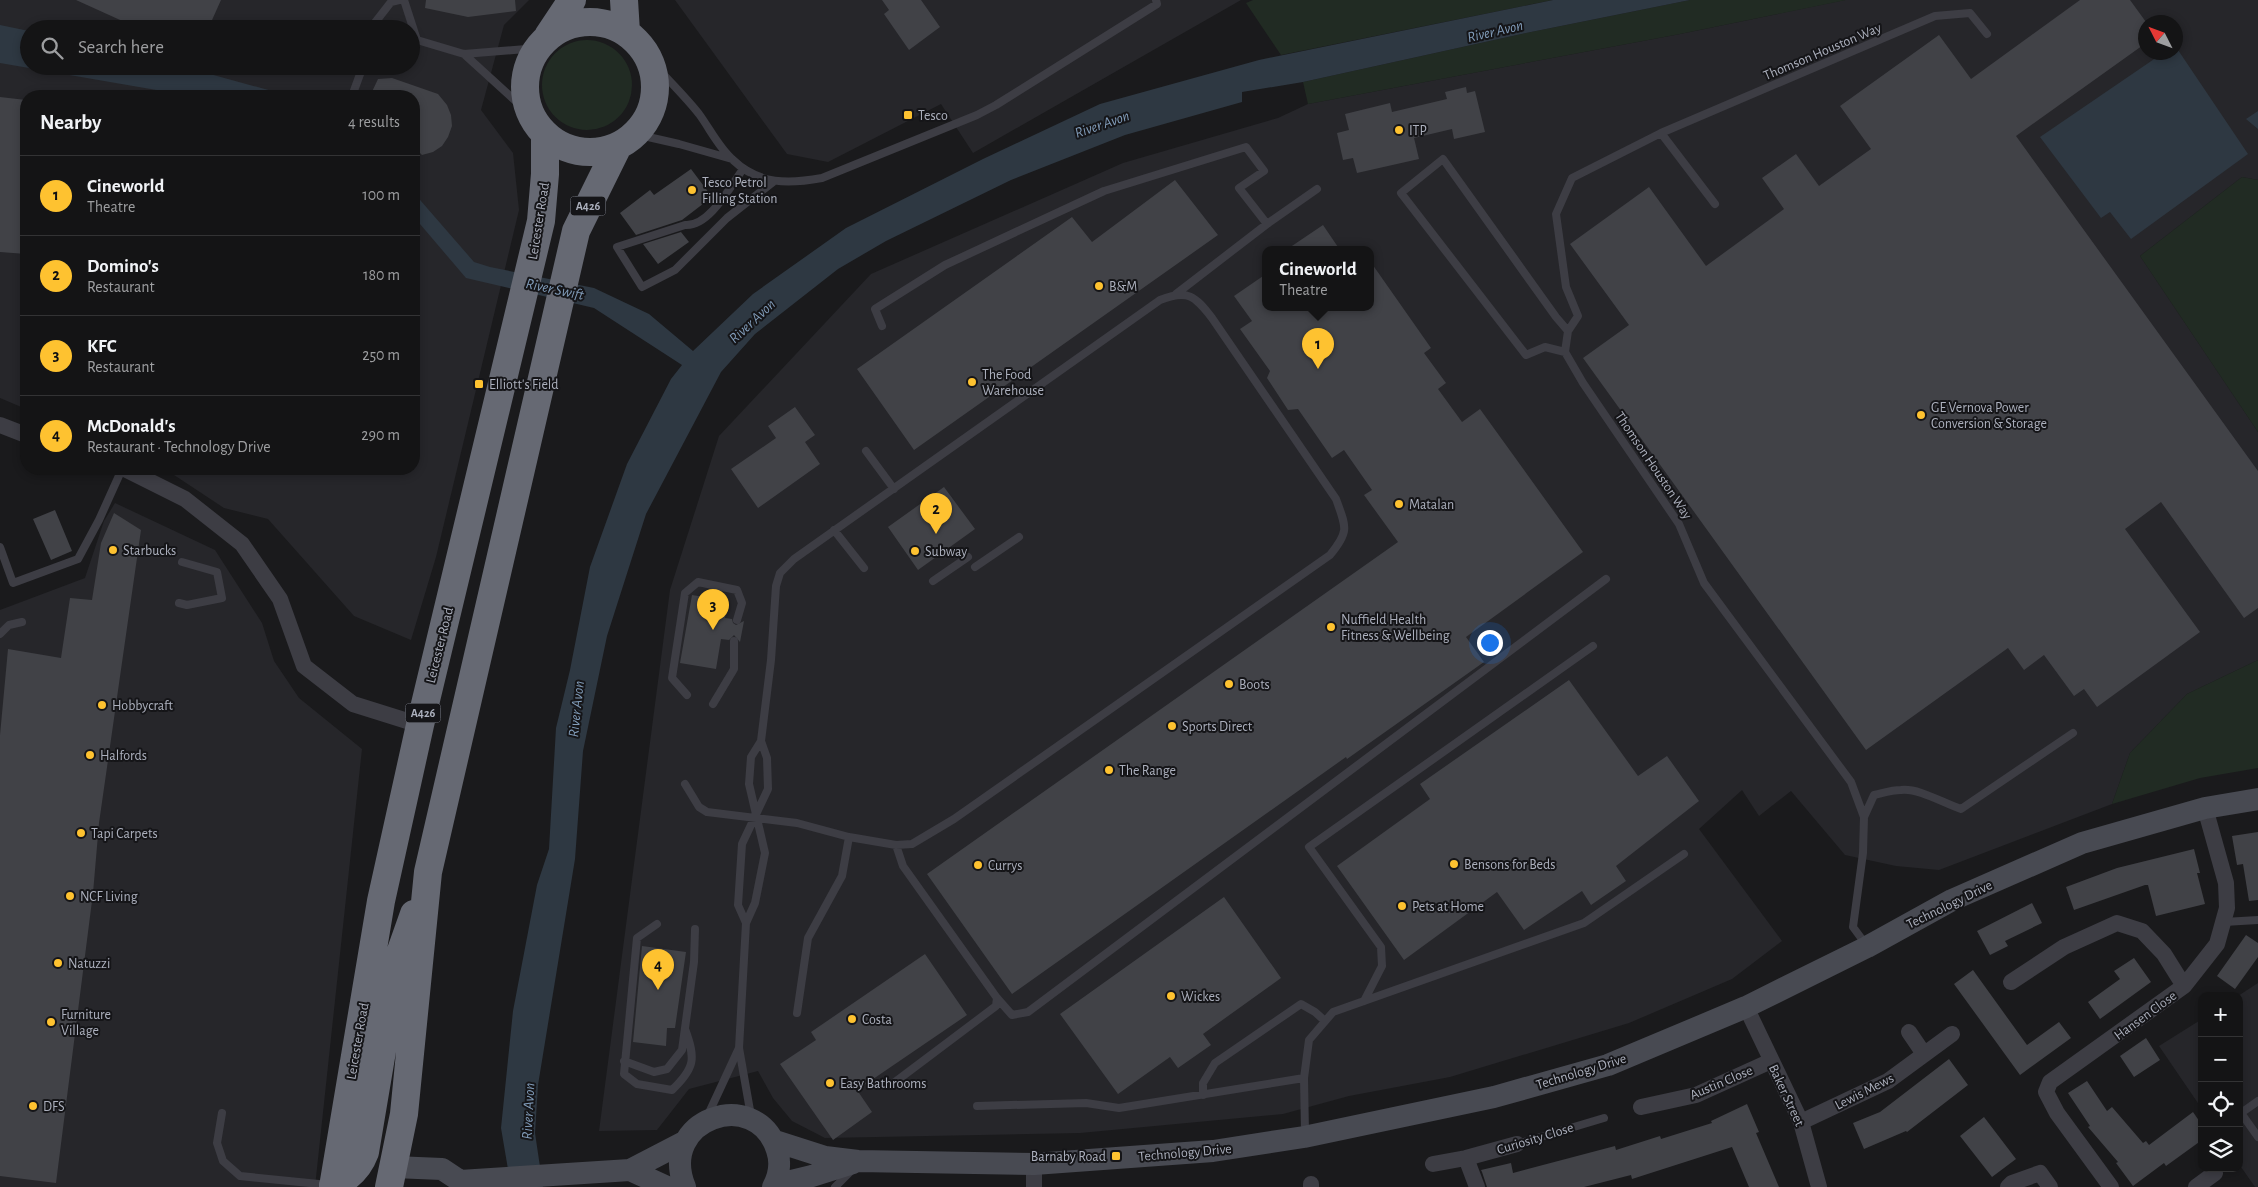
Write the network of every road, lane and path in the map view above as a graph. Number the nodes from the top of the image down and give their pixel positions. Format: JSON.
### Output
{"nodes":[{"id":1,"x":399,"y":0,"type":"edge"},
{"id":2,"x":404,"y":0,"type":"edge"},
{"id":3,"x":572,"y":0,"type":"edge"},
{"id":4,"x":624,"y":0,"type":"edge"},
{"id":5,"x":1156,"y":0,"type":"edge"},
{"id":6,"x":377,"y":20,"type":"edge"},
{"id":7,"x":409,"y":20,"type":"edge"},
{"id":8,"x":626,"y":32,"type":"junction"},
{"id":9,"x":1987,"y":34,"type":"dead end"},
{"id":10,"x":420,"y":43,"type":"edge"},
{"id":11,"x":542,"y":44,"type":"junction"},
{"id":12,"x":464,"y":54,"type":"junction"},
{"id":13,"x":650,"y":60,"type":"junction"},
{"id":14,"x":360,"y":75,"type":"edge"},
{"id":15,"x":354,"y":90,"type":"edge"},
{"id":16,"x":538,"y":125,"type":"junction"},
{"id":17,"x":1661,"y":133,"type":"junction"},
{"id":18,"x":626,"y":140,"type":"junction"},
{"id":19,"x":732,"y":160,"type":"junction"},
{"id":20,"x":743,"y":169,"type":"junction"},
{"id":21,"x":773,"y":182,"type":"junction"},
{"id":22,"x":1317,"y":190,"type":"dead end"},
{"id":23,"x":1714,"y":204,"type":"dead end"},
{"id":24,"x":1267,"y":224,"type":"junction"},
{"id":25,"x":1176,"y":294,"type":"junction"},
{"id":26,"x":882,"y":326,"type":"dead end"},
{"id":27,"x":1568,"y":331,"type":"junction"},
{"id":28,"x":1565,"y":352,"type":"junction"},
{"id":29,"x":0,"y":424,"type":"edge"},
{"id":30,"x":20,"y":432,"type":"edge"},
{"id":31,"x":866,"y":451,"type":"dead end"},
{"id":32,"x":121,"y":475,"type":"edge"},
{"id":33,"x":136,"y":475,"type":"edge"},
{"id":34,"x":894,"y":489,"type":"junction"},
{"id":35,"x":834,"y":530,"type":"junction"},
{"id":36,"x":1019,"y":537,"type":"dead end"},
{"id":37,"x":0,"y":548,"type":"edge"},
{"id":38,"x":968,"y":557,"type":"dead end"},
{"id":39,"x":182,"y":562,"type":"dead end"},
{"id":40,"x":975,"y":567,"type":"dead end"},
{"id":41,"x":864,"y":568,"type":"dead end"},
{"id":42,"x":1606,"y":579,"type":"dead end"},
{"id":43,"x":933,"y":581,"type":"dead end"},
{"id":44,"x":179,"y":603,"type":"dead end"},
{"id":45,"x":737,"y":620,"type":"dead end"},
{"id":46,"x":22,"y":622,"type":"dead end"},
{"id":47,"x":0,"y":634,"type":"edge"},
{"id":48,"x":734,"y":641,"type":"dead end"},
{"id":49,"x":1593,"y":646,"type":"dead end"},
{"id":50,"x":687,"y":695,"type":"dead end"},
{"id":51,"x":713,"y":704,"type":"dead end"},
{"id":52,"x":420,"y":725,"type":"junction"},
{"id":53,"x":2073,"y":733,"type":"dead end"},
{"id":54,"x":761,"y":742,"type":"junction"},
{"id":55,"x":685,"y":784,"type":"dead end"},
{"id":56,"x":2258,"y":799,"type":"edge"},
{"id":57,"x":2204,"y":808,"type":"junction"},
{"id":58,"x":1864,"y":817,"type":"junction"},
{"id":59,"x":756,"y":818,"type":"junction"},
{"id":60,"x":849,"y":837,"type":"junction"},
{"id":61,"x":896,"y":844,"type":"junction"},
{"id":62,"x":1684,"y":854,"type":"dead end"},
{"id":63,"x":428,"y":872,"type":"junction"},
{"id":64,"x":2258,"y":920,"type":"edge"},
{"id":65,"x":2224,"y":922,"type":"junction"},
{"id":66,"x":746,"y":923,"type":"junction"},
{"id":67,"x":657,"y":924,"type":"dead end"},
{"id":68,"x":695,"y":930,"type":"dead end"},
{"id":69,"x":1867,"y":947,"type":"junction"},
{"id":70,"x":2011,"y":982,"type":"dead end"},
{"id":71,"x":2184,"y":986,"type":"junction"},
{"id":72,"x":997,"y":998,"type":"junction"},
{"id":73,"x":1364,"y":1001,"type":"junction"},
{"id":74,"x":1746,"y":1007,"type":"junction"},
{"id":75,"x":797,"y":1013,"type":"dead end"},
{"id":76,"x":1325,"y":1021,"type":"junction"},
{"id":77,"x":685,"y":1029,"type":"junction"},
{"id":78,"x":1909,"y":1032,"type":"dead end"},
{"id":79,"x":1952,"y":1034,"type":"dead end"},
{"id":80,"x":739,"y":1048,"type":"junction"},
{"id":81,"x":1924,"y":1054,"type":"junction"},
{"id":82,"x":624,"y":1061,"type":"junction"},
{"id":83,"x":1771,"y":1061,"type":"junction"},
{"id":84,"x":1304,"y":1078,"type":"junction"},
{"id":85,"x":891,"y":1085,"type":"dead end"},
{"id":86,"x":1203,"y":1095,"type":"junction"},
{"id":87,"x":2258,"y":1101,"type":"edge"},
{"id":88,"x":977,"y":1106,"type":"dead end"},
{"id":89,"x":1641,"y":1107,"type":"dead end"},
{"id":90,"x":222,"y":1113,"type":"dead end"},
{"id":91,"x":1604,"y":1118,"type":"dead end"},
{"id":92,"x":706,"y":1120,"type":"junction"},
{"id":93,"x":752,"y":1120,"type":"junction"},
{"id":94,"x":1801,"y":1122,"type":"junction"},
{"id":95,"x":1304,"y":1137,"type":"junction"},
{"id":96,"x":2258,"y":1137,"type":"edge"},
{"id":97,"x":774,"y":1141,"type":"junction"},
{"id":98,"x":684,"y":1142,"type":"junction"},
{"id":99,"x":1517,"y":1144,"type":"joint"},
{"id":100,"x":1466,"y":1158,"type":"junction"},
{"id":101,"x":858,"y":1161,"type":"junction"},
{"id":102,"x":1034,"y":1164,"type":"junction"},
{"id":103,"x":1433,"y":1164,"type":"dead end"},
{"id":104,"x":630,"y":1170,"type":"junction"},
{"id":105,"x":2215,"y":1173,"type":"dead end"},
{"id":106,"x":392,"y":1177,"type":"edge"},
{"id":107,"x":457,"y":1184,"type":"edge"},
{"id":108,"x":336,"y":1186,"type":"edge"},
{"id":109,"x":774,"y":1186,"type":"edge"},
{"id":110,"x":370,"y":1187,"type":"edge"},
{"id":111,"x":667,"y":1187,"type":"edge"},
{"id":112,"x":684,"y":1187,"type":"edge"},
{"id":113,"x":835,"y":1187,"type":"edge"},
{"id":114,"x":1034,"y":1187,"type":"edge"},
{"id":115,"x":1476,"y":1187,"type":"edge"},
{"id":116,"x":1819,"y":1187,"type":"edge"},
{"id":117,"x":2008,"y":1187,"type":"edge"},
{"id":118,"x":2050,"y":1187,"type":"edge"},
{"id":119,"x":2110,"y":1187,"type":"edge"},
{"id":120,"x":2196,"y":1187,"type":"edge"}],
"edges":[{"from":1,"to":6,"type":"lane"},
{"from":2,"to":7,"type":"lane"},
{"from":3,"to":11,"type":"highway"},
{"from":4,"to":8,"type":"highway"},
{"from":5,"to":21,"type":"lane"},
{"from":8,"to":11,"type":"highway"},
{"from":8,"to":13,"type":"highway"},
{"from":9,"to":17,"type":"lane","name":"Thomson Houston Way"},
{"from":10,"to":12,"type":"lane"},
{"from":11,"to":12,"type":"lane"},
{"from":11,"to":16,"type":"highway"},
{"from":12,"to":16,"type":"lane"},
{"from":13,"to":18,"type":"highway"},
{"from":13,"to":19,"type":"lane"},
{"from":14,"to":15,"type":"lane"},
{"from":16,"to":18,"type":"highway"},
{"from":16,"to":52,"type":"highway","name":"Leicester Road","number":"A426"},
{"from":17,"to":23,"type":"lane"},
{"from":17,"to":27,"type":"lane","name":"Thomson Houston Way"},
{"from":18,"to":19,"type":"lane"},
{"from":18,"to":63,"type":"highway","number":"A426"},
{"from":19,"to":20,"type":"lane"},
{"from":20,"to":21,"type":"lane"},
{"from":20,"to":21,"type":"lane"},
{"from":22,"to":24,"type":"lane"},
{"from":24,"to":25,"type":"lane"},
{"from":24,"to":26,"type":"lane"},
{"from":25,"to":34,"type":"lane"},
{"from":25,"to":61,"type":"lane"},
{"from":27,"to":28,"type":"lane","name":"Thomson Houston Way"},
{"from":27,"to":28,"type":"lane"},
{"from":28,"to":58,"type":"lane","name":"Thomson Houston Way"},
{"from":29,"to":30,"type":"street"},
{"from":31,"to":34,"type":"lane"},
{"from":32,"to":37,"type":"lane"},
{"from":33,"to":52,"type":"street"},
{"from":34,"to":35,"type":"lane"},
{"from":35,"to":41,"type":"lane"},
{"from":35,"to":54,"type":"lane"},
{"from":36,"to":40,"type":"lane"},
{"from":38,"to":43,"type":"lane"},
{"from":39,"to":44,"type":"lane"},
{"from":42,"to":72,"type":"lane"},
{"from":45,"to":50,"type":"lane"},
{"from":46,"to":47,"type":"lane"},
{"from":48,"to":51,"type":"lane"},
{"from":49,"to":73,"type":"lane"},
{"from":52,"to":108,"type":"highway","name":"Leicester Road","number":"A426"},
{"from":53,"to":58,"type":"lane"},
{"from":54,"to":59,"type":"lane"},
{"from":54,"to":59,"type":"lane"},
{"from":55,"to":59,"type":"lane"},
{"from":56,"to":57,"type":"street","name":"Technology Drive"},
{"from":57,"to":65,"type":"street","name":"Hansen Close"},
{"from":57,"to":69,"type":"street","name":"Technology Drive"},
{"from":58,"to":69,"type":"lane","name":"Thomson Houston Way"},
{"from":59,"to":60,"type":"lane"},
{"from":59,"to":66,"type":"lane"},
{"from":59,"to":66,"type":"lane"},
{"from":60,"to":61,"type":"lane"},
{"from":60,"to":75,"type":"lane"},
{"from":61,"to":72,"type":"lane"},
{"from":62,"to":73,"type":"lane"},
{"from":63,"to":106,"type":"highway","number":"A426"},
{"from":63,"to":108,"type":"highway"},
{"from":64,"to":65,"type":"lane"},
{"from":65,"to":71,"type":"street","name":"Hansen Close"},
{"from":66,"to":80,"type":"lane"},
{"from":67,"to":82,"type":"lane"},
{"from":68,"to":77,"type":"lane"},
{"from":69,"to":74,"type":"street","name":"Technology Drive"},
{"from":70,"to":71,"type":"street"},
{"from":71,"to":119,"type":"street","name":"Hansen Close"},
{"from":72,"to":85,"type":"lane"},
{"from":73,"to":76,"type":"lane"},
{"from":74,"to":83,"type":"street","name":"Baker Street"},
{"from":74,"to":95,"type":"street","name":"Technology Drive"},
{"from":76,"to":84,"type":"lane"},
{"from":76,"to":86,"type":"lane"},
{"from":77,"to":82,"type":"lane"},
{"from":77,"to":82,"type":"lane"},
{"from":78,"to":81,"type":"street"},
{"from":79,"to":81,"type":"street","name":"Lewis Mews"},
{"from":80,"to":92,"type":"lane"},
{"from":80,"to":93,"type":"lane"},
{"from":81,"to":94,"type":"street","name":"Lewis Mews"},
{"from":83,"to":89,"type":"street","name":"Austin Close"},
{"from":83,"to":94,"type":"street","name":"Baker Street"},
{"from":84,"to":86,"type":"lane"},
{"from":84,"to":95,"type":"lane"},
{"from":86,"to":88,"type":"lane"},
{"from":87,"to":96,"type":"lane"},
{"from":90,"to":108,"type":"lane"},
{"from":91,"to":99,"type":"lane","name":"Curiosity Close"},
{"from":92,"to":93,"type":"street"},
{"from":92,"to":98,"type":"street"},
{"from":93,"to":97,"type":"street"},
{"from":94,"to":116,"type":"street","name":"Baker Street"},
{"from":95,"to":102,"type":"street","name":"Technology Drive"},
{"from":97,"to":101,"type":"street","name":"Technology Drive"},
{"from":97,"to":109,"type":"street"},
{"from":98,"to":104,"type":"street"},
{"from":98,"to":112,"type":"street"},
{"from":99,"to":100,"type":"street","name":"Curiosity Close"},
{"from":100,"to":103,"type":"street","name":"Curiosity Close"},
{"from":100,"to":115,"type":"street"},
{"from":101,"to":102,"type":"street","name":"Technology Drive"},
{"from":101,"to":109,"type":"street","name":"Technology Drive"},
{"from":101,"to":113,"type":"lane"},
{"from":102,"to":114,"type":"street"},
{"from":104,"to":107,"type":"street"},
{"from":104,"to":111,"type":"street"},
{"from":105,"to":120,"type":"street"},
{"from":106,"to":107,"type":"street"},
{"from":106,"to":110,"type":"highway"},
{"from":117,"to":118,"type":"street"}]}
